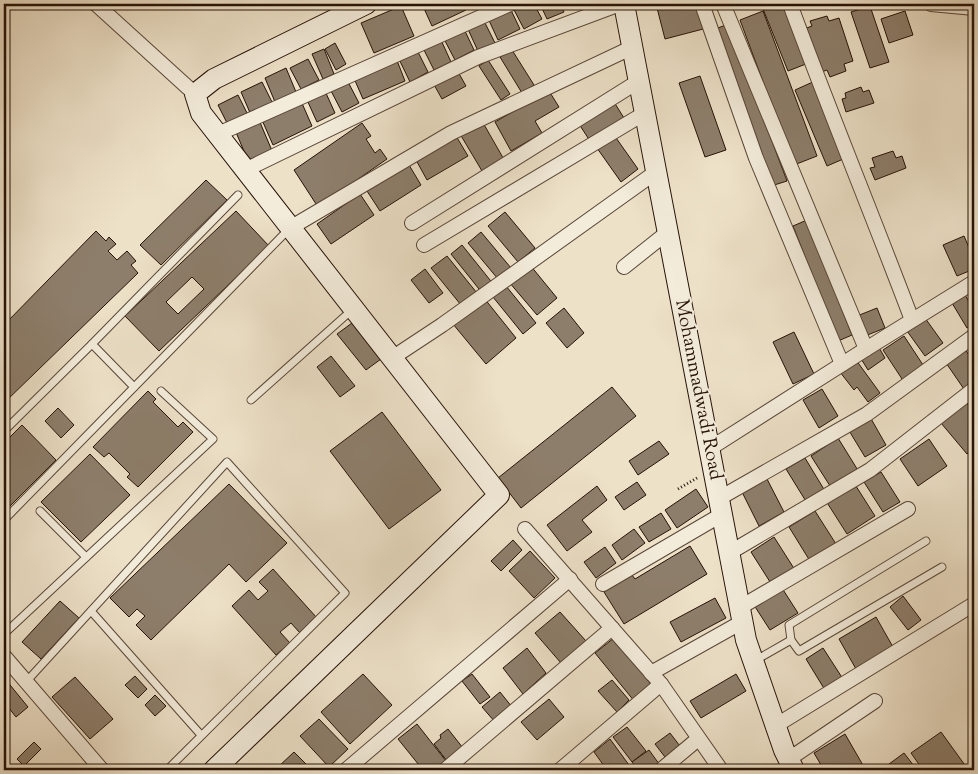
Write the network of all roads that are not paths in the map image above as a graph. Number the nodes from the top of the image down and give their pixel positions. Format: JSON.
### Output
{"nodes":[{"id":1,"x":96,"y":4,"type":"edge"},
{"id":2,"x":366,"y":4,"type":"edge"},
{"id":3,"x":510,"y":4,"type":"edge"},
{"id":4,"x":620,"y":4,"type":"edge"},
{"id":5,"x":624,"y":4,"type":"edge"},
{"id":6,"x":702,"y":4,"type":"edge"},
{"id":7,"x":723,"y":4,"type":"edge"},
{"id":8,"x":790,"y":4,"type":"edge"},
{"id":9,"x":931,"y":4,"type":"edge"},
{"id":10,"x":974,"y":8,"type":"edge"},
{"id":11,"x":633,"y":47,"type":"junction"},
{"id":12,"x":639,"y":80,"type":"junction"},
{"id":13,"x":195,"y":94,"type":"junction"},
{"id":14,"x":645,"y":113,"type":"junction"},
{"id":15,"x":218,"y":134,"type":"junction"},
{"id":16,"x":245,"y":170,"type":"junction"},
{"id":17,"x":656,"y":172,"type":"junction"},
{"id":18,"x":238,"y":195,"type":"dead end"},
{"id":19,"x":412,"y":223,"type":"dead end"},
{"id":20,"x":290,"y":228,"type":"junction"},
{"id":21,"x":668,"y":232,"type":"junction"},
{"id":22,"x":424,"y":245,"type":"dead end"},
{"id":23,"x":624,"y":267,"type":"dead end"},
{"id":24,"x":974,"y":282,"type":"edge"},
{"id":25,"x":353,"y":309,"type":"junction"},
{"id":26,"x":912,"y":320,"type":"junction"},
{"id":27,"x":974,"y":336,"type":"edge"},
{"id":28,"x":92,"y":344,"type":"junction"},
{"id":29,"x":866,"y":349,"type":"junction"},
{"id":30,"x":392,"y":358,"type":"junction"},
{"id":31,"x":842,"y":364,"type":"junction"},
{"id":32,"x":134,"y":387,"type":"junction"},
{"id":33,"x":974,"y":388,"type":"edge"},
{"id":34,"x":161,"y":391,"type":"dead end"},
{"id":35,"x":251,"y":400,"type":"dead end"},
{"id":36,"x":4,"y":431,"type":"edge"},
{"id":37,"x":709,"y":449,"type":"junction"},
{"id":38,"x":720,"y":507,"type":"junction"},
{"id":39,"x":908,"y":509,"type":"dead end"},
{"id":40,"x":40,"y":511,"type":"dead end"},
{"id":41,"x":4,"y":520,"type":"edge"},
{"id":42,"x":525,"y":529,"type":"dead end"},
{"id":43,"x":926,"y":542,"type":"dead end"},
{"id":44,"x":729,"y":553,"type":"junction"},
{"id":45,"x":86,"y":557,"type":"junction"},
{"id":46,"x":942,"y":567,"type":"dead end"},
{"id":47,"x":570,"y":579,"type":"junction"},
{"id":48,"x":603,"y":584,"type":"dead end"},
{"id":49,"x":974,"y":604,"type":"edge"},
{"id":50,"x":91,"y":611,"type":"junction"},
{"id":51,"x":740,"y":615,"type":"junction"},
{"id":52,"x":612,"y":628,"type":"junction"},
{"id":53,"x":4,"y":634,"type":"edge"},
{"id":54,"x":791,"y":640,"type":"junction"},
{"id":55,"x":4,"y":656,"type":"edge"},
{"id":56,"x":753,"y":661,"type":"junction"},
{"id":57,"x":651,"y":673,"type":"junction"},
{"id":58,"x":26,"y":682,"type":"junction"},
{"id":59,"x":661,"y":684,"type":"junction"},
{"id":60,"x":874,"y":701,"type":"dead end"},
{"id":61,"x":775,"y":726,"type":"junction"},
{"id":62,"x":201,"y":735,"type":"junction"},
{"id":63,"x":698,"y":739,"type":"junction"},
{"id":64,"x":791,"y":765,"type":"edge"},
{"id":65,"x":102,"y":770,"type":"edge"},
{"id":66,"x":167,"y":770,"type":"edge"},
{"id":67,"x":214,"y":770,"type":"edge"},
{"id":68,"x":346,"y":770,"type":"edge"},
{"id":69,"x":445,"y":770,"type":"edge"},
{"id":70,"x":560,"y":770,"type":"edge"},
{"id":71,"x":661,"y":770,"type":"edge"},
{"id":72,"x":720,"y":770,"type":"edge"}],
"edges":[{"from":1,"to":13,"type":"street"},
{"from":2,"to":13,"type":"street"},
{"from":3,"to":15,"type":"street"},
{"from":4,"to":16,"type":"street"},
{"from":5,"to":11,"type":"street","name":"Mohammadwadi Road"},
{"from":6,"to":31,"type":"street"},
{"from":7,"to":29,"type":"street"},
{"from":8,"to":26,"type":"street"},
{"from":9,"to":10,"type":"street"},
{"from":11,"to":12,"type":"street","name":"Mohammadwadi Road"},
{"from":11,"to":20,"type":"street"},
{"from":12,"to":14,"type":"street","name":"Mohammadwadi Road"},
{"from":12,"to":19,"type":"street"},
{"from":13,"to":15,"type":"street"},
{"from":14,"to":17,"type":"street","name":"Mohammadwadi Road"},
{"from":14,"to":22,"type":"street"},
{"from":15,"to":16,"type":"street"},
{"from":16,"to":20,"type":"street"},
{"from":17,"to":21,"type":"street","name":"Mohammadwadi Road"},
{"from":17,"to":30,"type":"street"},
{"from":18,"to":28,"type":"lane"},
{"from":20,"to":25,"type":"street"},
{"from":20,"to":32,"type":"lane"},
{"from":21,"to":23,"type":"street"},
{"from":21,"to":37,"type":"street","name":"Mohammadwadi Road"},
{"from":24,"to":26,"type":"street"},
{"from":25,"to":30,"type":"street"},
{"from":25,"to":35,"type":"lane"},
{"from":26,"to":29,"type":"street"},
{"from":27,"to":38,"type":"street"},
{"from":28,"to":32,"type":"lane"},
{"from":28,"to":36,"type":"lane"},
{"from":29,"to":31,"type":"street"},
{"from":30,"to":67,"type":"street"},
{"from":31,"to":37,"type":"street"},
{"from":32,"to":41,"type":"lane"},
{"from":33,"to":44,"type":"street"},
{"from":34,"to":45,"type":"lane"},
{"from":37,"to":38,"type":"street","name":"Mohammadwadi Road"},
{"from":38,"to":44,"type":"street","name":"Mohammadwadi Road"},
{"from":38,"to":48,"type":"street"},
{"from":39,"to":51,"type":"street"},
{"from":40,"to":45,"type":"lane"},
{"from":42,"to":47,"type":"street"},
{"from":43,"to":54,"type":"lane"},
{"from":44,"to":51,"type":"street","name":"Mohammadwadi Road"},
{"from":45,"to":53,"type":"lane"},
{"from":46,"to":54,"type":"lane"},
{"from":47,"to":52,"type":"street"},
{"from":47,"to":68,"type":"street"},
{"from":49,"to":61,"type":"street"},
{"from":50,"to":58,"type":"lane"},
{"from":50,"to":62,"type":"lane"},
{"from":50,"to":62,"type":"lane"},
{"from":51,"to":56,"type":"street","name":"Mohammadwadi Road"},
{"from":51,"to":57,"type":"street"},
{"from":52,"to":57,"type":"street"},
{"from":52,"to":69,"type":"street"},
{"from":54,"to":56,"type":"lane"},
{"from":55,"to":58,"type":"street"},
{"from":56,"to":61,"type":"street","name":"Mohammadwadi Road"},
{"from":57,"to":59,"type":"street"},
{"from":58,"to":65,"type":"street"},
{"from":59,"to":63,"type":"street"},
{"from":59,"to":70,"type":"street"},
{"from":60,"to":64,"type":"street"},
{"from":61,"to":64,"type":"street","name":"Mohammadwadi Road"},
{"from":62,"to":66,"type":"lane"},
{"from":63,"to":71,"type":"street"},
{"from":63,"to":72,"type":"street"}]}
